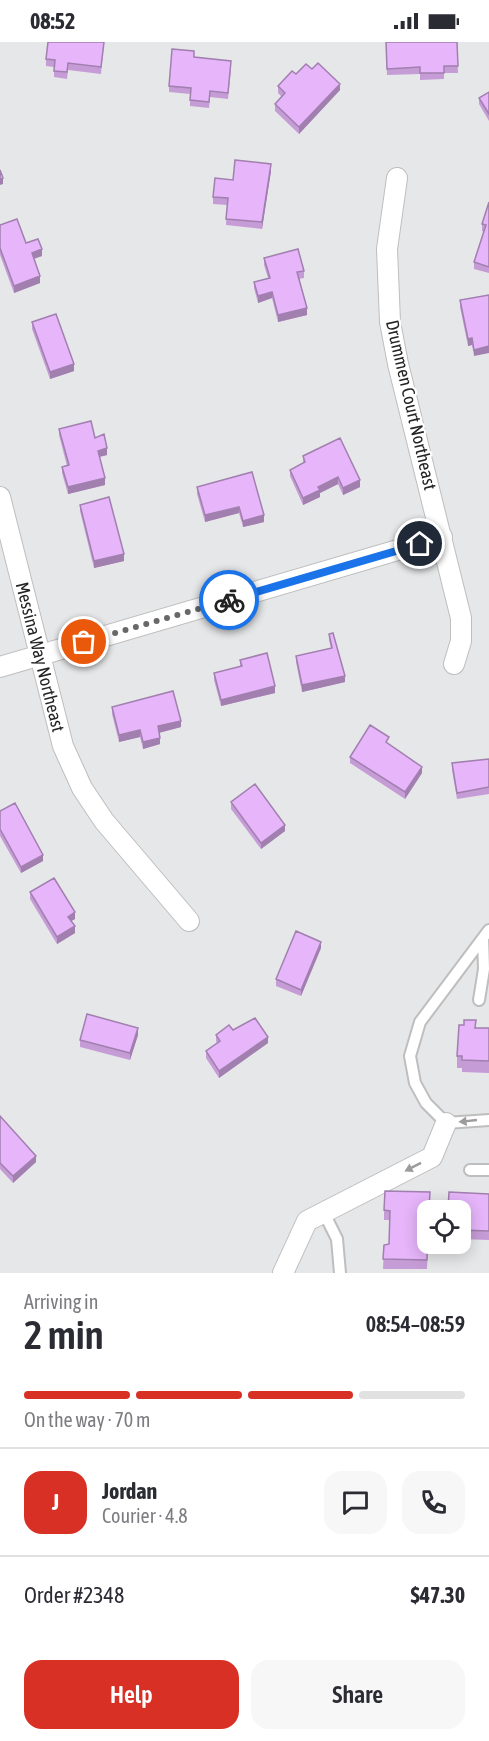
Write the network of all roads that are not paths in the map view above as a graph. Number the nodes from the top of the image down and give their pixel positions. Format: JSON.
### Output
{"nodes":[{"id":1,"x":397,"y":178,"type":"dead end"},
{"id":2,"x":0,"y":497,"type":"edge"},
{"id":3,"x":442,"y":537,"type":"junction"},
{"id":4,"x":39,"y":656,"type":"junction"},
{"id":5,"x":454,"y":664,"type":"dead end"},
{"id":6,"x":0,"y":667,"type":"edge"},
{"id":7,"x":189,"y":921,"type":"dead end"},
{"id":8,"x":486,"y":934,"type":"edge"},
{"id":9,"x":479,"y":1000,"type":"dead end"},
{"id":10,"x":489,"y":1120,"type":"edge"},
{"id":11,"x":446,"y":1123,"type":"junction"},
{"id":12,"x":470,"y":1170,"type":"dead end"},
{"id":13,"x":489,"y":1170,"type":"edge"},
{"id":14,"x":324,"y":1213,"type":"junction"},
{"id":15,"x":283,"y":1273,"type":"edge"},
{"id":16,"x":340,"y":1273,"type":"edge"}],
"edges":[{"from":1,"to":3,"type":"street","name":"Drummen Court Northeast"},
{"from":2,"to":4,"type":"street","name":"Messina Way Northeast"},
{"from":3,"to":4,"type":"street"},
{"from":3,"to":5,"type":"street","name":"Drummen Court Northeast"},
{"from":4,"to":6,"type":"street"},
{"from":4,"to":7,"type":"street","name":"Messina Way Northeast"},
{"from":8,"to":9,"type":"lane"},
{"from":8,"to":11,"type":"lane"},
{"from":10,"to":11,"type":"lane","one_way":true},
{"from":11,"to":14,"type":"street","one_way":true},
{"from":12,"to":13,"type":"lane"},
{"from":14,"to":15,"type":"street"},
{"from":14,"to":16,"type":"lane"}]}
